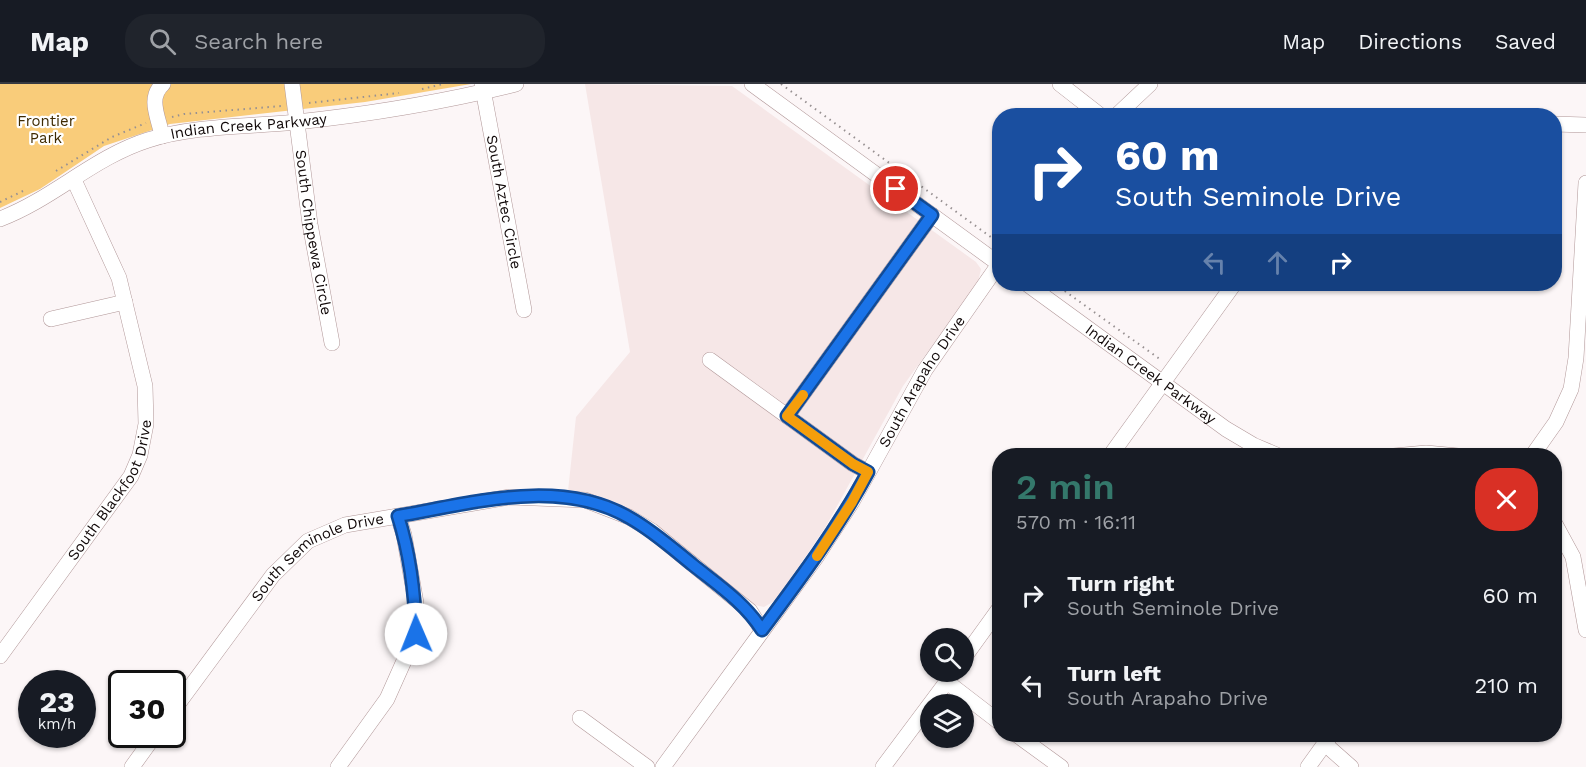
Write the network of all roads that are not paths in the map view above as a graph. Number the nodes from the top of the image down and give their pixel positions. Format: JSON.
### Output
{"nodes":[{"id":1,"x":163,"y":84,"type":"edge"},
{"id":2,"x":292,"y":84,"type":"edge"},
{"id":3,"x":516,"y":84,"type":"edge"},
{"id":4,"x":752,"y":84,"type":"edge"},
{"id":5,"x":1060,"y":84,"type":"edge"},
{"id":6,"x":1150,"y":84,"type":"edge"},
{"id":7,"x":483,"y":88,"type":"edge"},
{"id":8,"x":1091,"y":108,"type":"edge"},
{"id":9,"x":1124,"y":108,"type":"edge"},
{"id":10,"x":295,"y":122,"type":"junction"},
{"id":11,"x":1562,"y":124,"type":"edge"},
{"id":12,"x":1586,"y":125,"type":"edge"},
{"id":13,"x":162,"y":136,"type":"junction"},
{"id":14,"x":74,"y":180,"type":"junction"},
{"id":15,"x":1586,"y":183,"type":"edge"},
{"id":16,"x":932,"y":215,"type":"junction"},
{"id":17,"x":0,"y":219,"type":"edge"},
{"id":18,"x":992,"y":259,"type":"edge"},
{"id":19,"x":992,"y":274,"type":"edge"},
{"id":20,"x":1037,"y":291,"type":"edge"},
{"id":21,"x":1229,"y":291,"type":"edge"},
{"id":22,"x":125,"y":302,"type":"junction"},
{"id":23,"x":1583,"y":304,"type":"edge"},
{"id":24,"x":524,"y":310,"type":"dead end"},
{"id":25,"x":51,"y":319,"type":"dead end"},
{"id":26,"x":332,"y":343,"type":"dead end"},
{"id":27,"x":710,"y":360,"type":"dead end"},
{"id":28,"x":1163,"y":382,"type":"junction"},
{"id":29,"x":787,"y":416,"type":"junction"},
{"id":30,"x":1116,"y":448,"type":"edge"},
{"id":31,"x":1259,"y":448,"type":"edge"},
{"id":32,"x":1538,"y":448,"type":"edge"},
{"id":33,"x":868,"y":472,"type":"junction"},
{"id":34,"x":398,"y":516,"type":"junction"},
{"id":35,"x":1562,"y":537,"type":"edge"},
{"id":36,"x":992,"y":619,"type":"edge"},
{"id":37,"x":762,"y":630,"type":"junction"},
{"id":38,"x":1586,"y":630,"type":"edge"},
{"id":39,"x":974,"y":644,"type":"edge"},
{"id":40,"x":0,"y":656,"type":"edge"},
{"id":41,"x":946,"y":682,"type":"edge"},
{"id":42,"x":955,"y":682,"type":"edge"},
{"id":43,"x":186,"y":693,"type":"edge"},
{"id":44,"x":992,"y":716,"type":"edge"},
{"id":45,"x":580,"y":718,"type":"dead end"},
{"id":46,"x":1027,"y":742,"type":"edge"},
{"id":47,"x":1326,"y":742,"type":"edge"},
{"id":48,"x":1330,"y":742,"type":"edge"},
{"id":49,"x":146,"y":748,"type":"edge"},
{"id":50,"x":132,"y":767,"type":"edge"},
{"id":51,"x":338,"y":767,"type":"edge"},
{"id":52,"x":647,"y":767,"type":"edge"},
{"id":53,"x":663,"y":767,"type":"edge"},
{"id":54,"x":884,"y":767,"type":"edge"},
{"id":55,"x":1061,"y":767,"type":"edge"},
{"id":56,"x":1308,"y":767,"type":"edge"},
{"id":57,"x":1351,"y":767,"type":"edge"}],
"edges":[{"from":1,"to":13,"type":"street"},
{"from":2,"to":10,"type":"street","name":"South Chippewa Circle"},
{"from":3,"to":7,"type":"street","name":"Indian Creek Parkway"},
{"from":4,"to":16,"type":"street"},
{"from":5,"to":8,"type":"street"},
{"from":6,"to":9,"type":"street"},
{"from":7,"to":10,"type":"street","name":"Indian Creek Parkway"},
{"from":7,"to":24,"type":"street","name":"South Aztec Circle"},
{"from":10,"to":13,"type":"street","name":"Indian Creek Parkway"},
{"from":10,"to":26,"type":"street","name":"South Chippewa Circle"},
{"from":11,"to":12,"type":"street"},
{"from":13,"to":14,"type":"street","name":"Indian Creek Parkway"},
{"from":14,"to":17,"type":"street","name":"Indian Creek Parkway"},
{"from":14,"to":22,"type":"street","name":"South Blackfoot Drive"},
{"from":15,"to":23,"type":"street"},
{"from":16,"to":18,"type":"street"},
{"from":16,"to":29,"type":"street"},
{"from":19,"to":33,"type":"street","name":"South Arapaho Drive"},
{"from":20,"to":28,"type":"street","name":"Indian Creek Parkway"},
{"from":21,"to":28,"type":"street"},
{"from":22,"to":25,"type":"street"},
{"from":22,"to":40,"type":"street","name":"South Blackfoot Drive"},
{"from":23,"to":32,"type":"street"},
{"from":27,"to":29,"type":"street"},
{"from":28,"to":30,"type":"street"},
{"from":28,"to":31,"type":"street","name":"Indian Creek Parkway"},
{"from":29,"to":33,"type":"street"},
{"from":33,"to":37,"type":"street","name":"South Arapaho Drive"},
{"from":34,"to":37,"type":"street","name":"South Seminole Drive"},
{"from":34,"to":43,"type":"street","name":"South Seminole Drive"},
{"from":34,"to":51,"type":"street"},
{"from":35,"to":38,"type":"street"},
{"from":36,"to":39,"type":"street"},
{"from":37,"to":53,"type":"street","name":"South Arapaho Drive"},
{"from":41,"to":54,"type":"street"},
{"from":42,"to":44,"type":"street"},
{"from":45,"to":52,"type":"street"},
{"from":46,"to":55,"type":"street"},
{"from":47,"to":56,"type":"street"},
{"from":48,"to":57,"type":"street"},
{"from":49,"to":50,"type":"street"}]}
